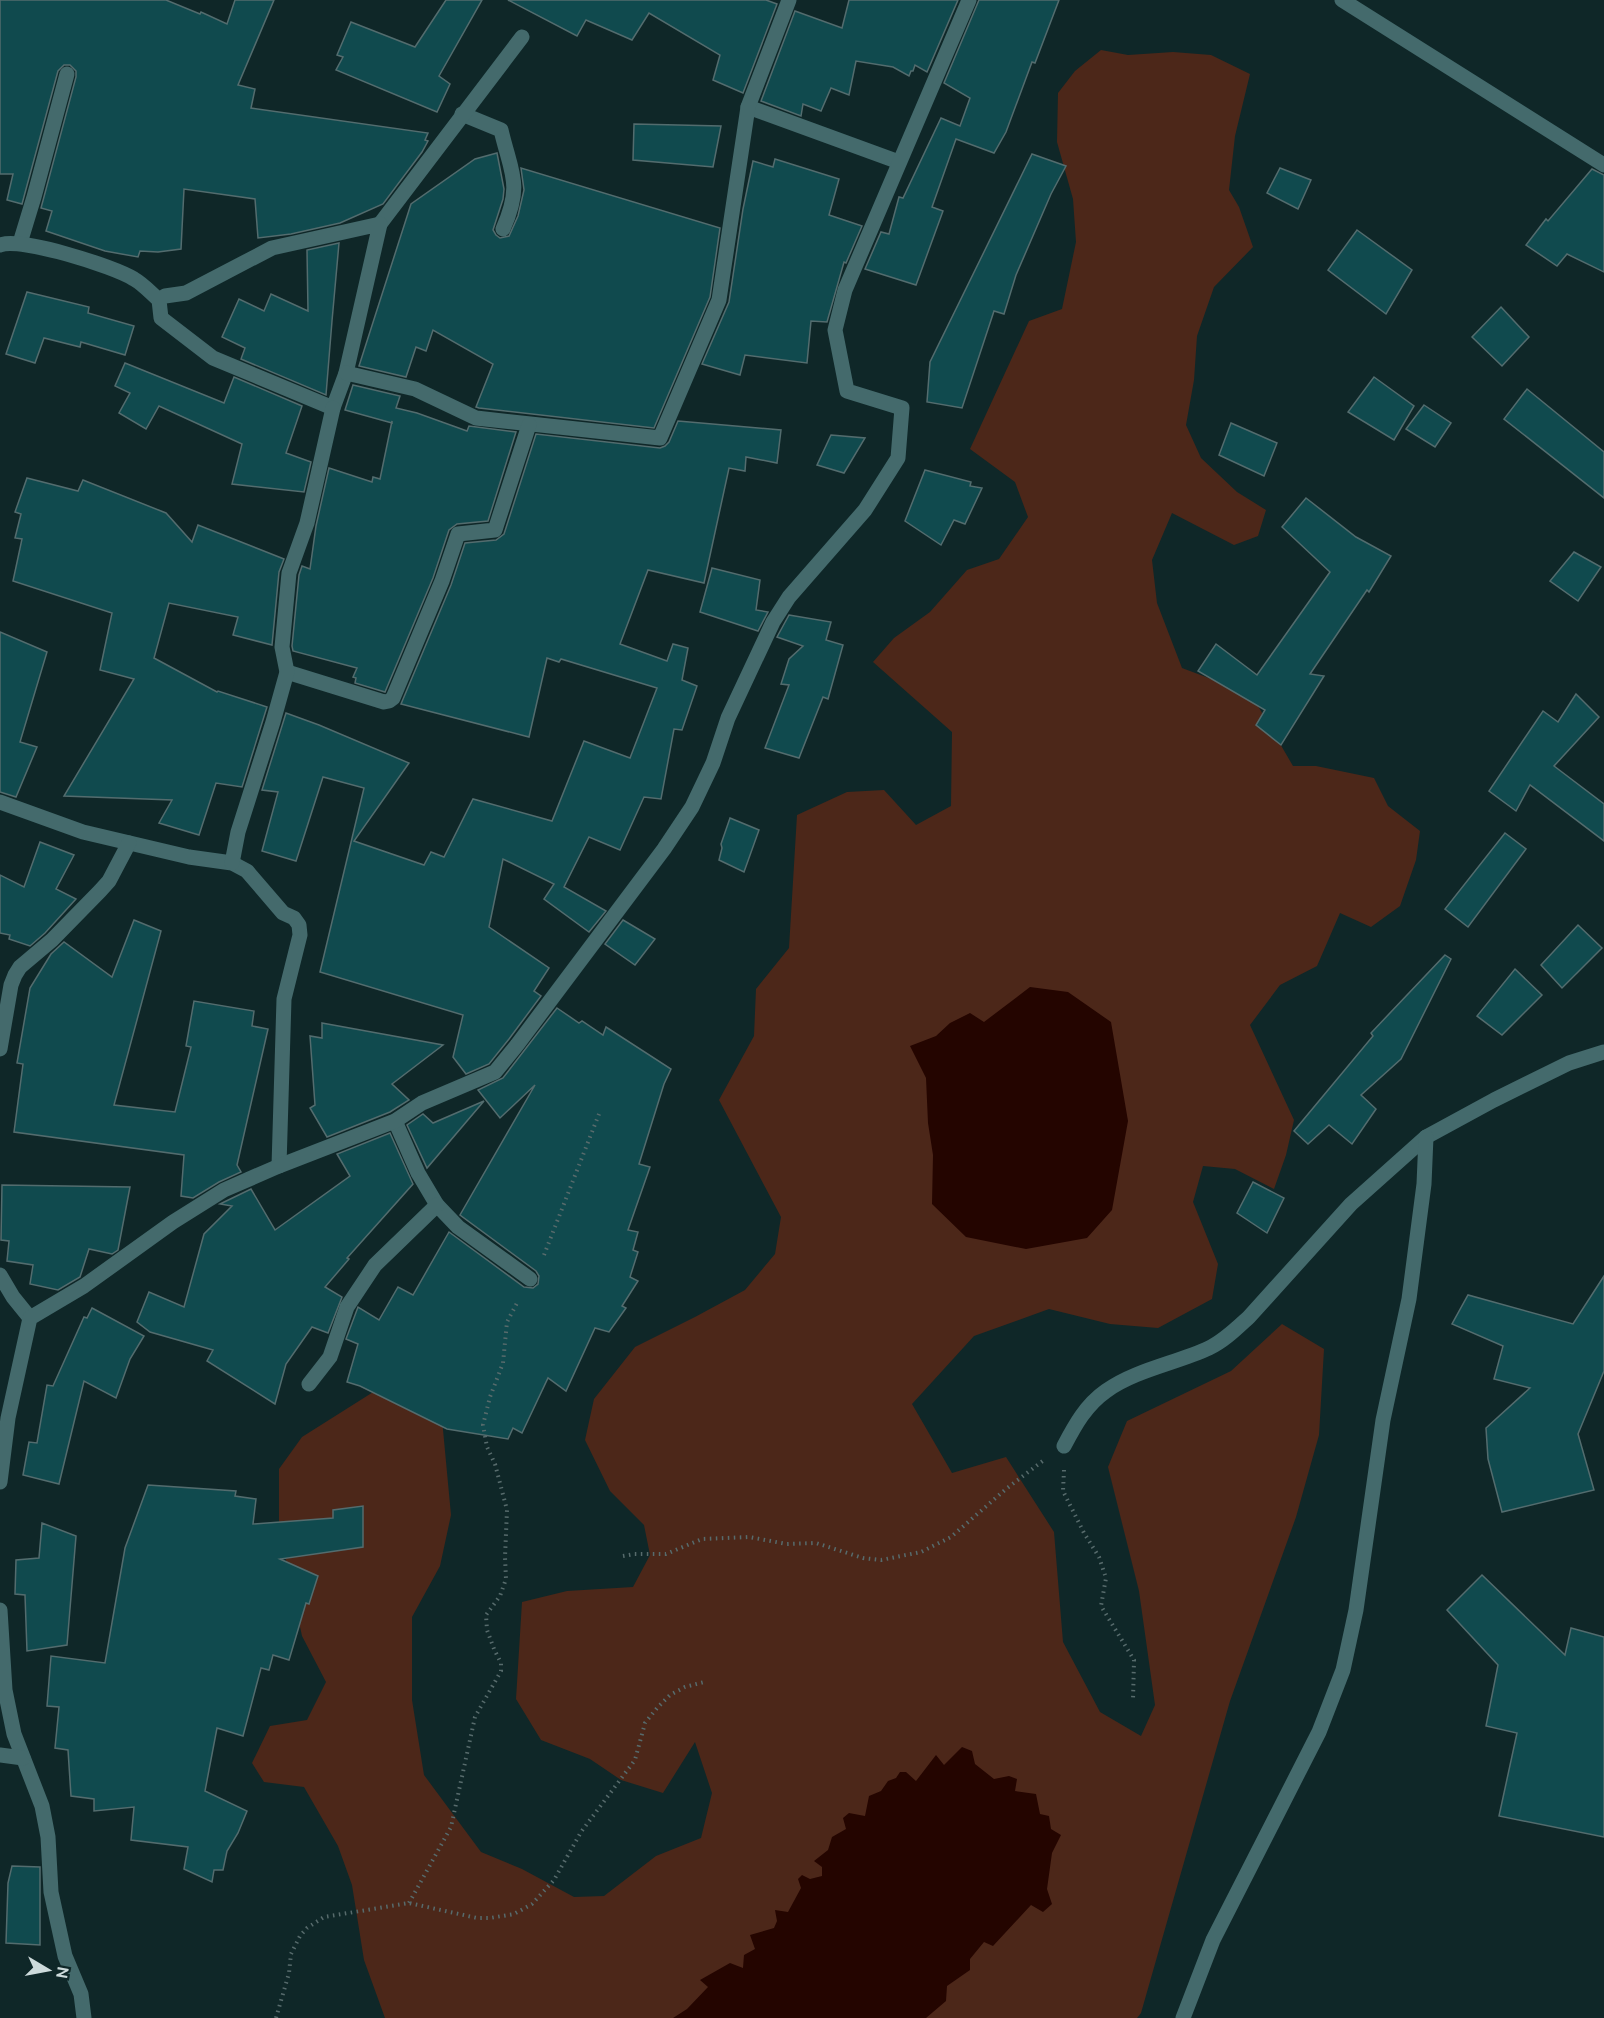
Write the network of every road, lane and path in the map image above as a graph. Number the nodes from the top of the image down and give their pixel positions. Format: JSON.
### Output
{"nodes":[{"id":1,"x":789,"y":0,"type":"edge"},
{"id":2,"x":969,"y":0,"type":"edge"},
{"id":3,"x":1342,"y":0,"type":"edge"},
{"id":4,"x":522,"y":37,"type":"dead end"},
{"id":5,"x":67,"y":74,"type":"dead end"},
{"id":6,"x":748,"y":107,"type":"junction"},
{"id":7,"x":462,"y":114,"type":"junction"},
{"id":8,"x":899,"y":162,"type":"junction"},
{"id":9,"x":1604,"y":165,"type":"edge"},
{"id":10,"x":380,"y":224,"type":"junction"},
{"id":11,"x":503,"y":229,"type":"dead end"},
{"id":12,"x":20,"y":243,"type":"junction"},
{"id":13,"x":0,"y":245,"type":"edge"},
{"id":14,"x":159,"y":300,"type":"junction"},
{"id":15,"x":346,"y":373,"type":"junction"},
{"id":16,"x":333,"y":408,"type":"junction"},
{"id":17,"x":528,"y":425,"type":"junction"},
{"id":18,"x":288,"y":672,"type":"junction"},
{"id":19,"x":0,"y":802,"type":"edge"},
{"id":20,"x":129,"y":843,"type":"junction"},
{"id":21,"x":232,"y":863,"type":"junction"},
{"id":22,"x":0,"y":1049,"type":"edge"},
{"id":23,"x":1604,"y":1052,"type":"edge"},
{"id":24,"x":599,"y":1114,"type":"dead end"},
{"id":25,"x":395,"y":1121,"type":"junction"},
{"id":26,"x":1426,"y":1137,"type":"junction"},
{"id":27,"x":279,"y":1166,"type":"junction"},
{"id":28,"x":437,"y":1205,"type":"junction"},
{"id":29,"x":0,"y":1275,"type":"edge"},
{"id":30,"x":530,"y":1279,"type":"junction"},
{"id":31,"x":30,"y":1318,"type":"junction"},
{"id":32,"x":309,"y":1384,"type":"dead end"},
{"id":33,"x":1064,"y":1446,"type":"junction"},
{"id":34,"x":0,"y":1482,"type":"edge"},
{"id":35,"x":623,"y":1556,"type":"dead end"},
{"id":36,"x":0,"y":1610,"type":"edge"},
{"id":37,"x":704,"y":1682,"type":"dead end"},
{"id":38,"x":1133,"y":1700,"type":"dead end"},
{"id":39,"x":0,"y":1755,"type":"edge"},
{"id":40,"x":23,"y":1758,"type":"junction"},
{"id":41,"x":409,"y":1903,"type":"junction"},
{"id":42,"x":84,"y":2018,"type":"edge"},
{"id":43,"x":276,"y":2018,"type":"edge"},
{"id":44,"x":1183,"y":2018,"type":"edge"}],
"edges":[{"from":1,"to":6,"type":"street"},
{"from":2,"to":8,"type":"street"},
{"from":3,"to":9,"type":"street"},
{"from":4,"to":7,"type":"street"},
{"from":5,"to":12,"type":"street"},
{"from":6,"to":8,"type":"street"},
{"from":6,"to":17,"type":"street"},
{"from":7,"to":10,"type":"street"},
{"from":7,"to":11,"type":"street"},
{"from":8,"to":25,"type":"street"},
{"from":10,"to":14,"type":"street"},
{"from":10,"to":15,"type":"street"},
{"from":12,"to":13,"type":"street"},
{"from":12,"to":14,"type":"street"},
{"from":14,"to":16,"type":"street"},
{"from":15,"to":16,"type":"street"},
{"from":15,"to":17,"type":"street"},
{"from":16,"to":18,"type":"street"},
{"from":17,"to":18,"type":"street"},
{"from":18,"to":21,"type":"street"},
{"from":19,"to":20,"type":"street"},
{"from":20,"to":21,"type":"street"},
{"from":20,"to":22,"type":"street"},
{"from":21,"to":27,"type":"street"},
{"from":23,"to":26,"type":"street"},
{"from":24,"to":30,"type":"path"},
{"from":25,"to":27,"type":"street"},
{"from":25,"to":28,"type":"street"},
{"from":26,"to":33,"type":"street"},
{"from":26,"to":44,"type":"street"},
{"from":27,"to":31,"type":"street"},
{"from":28,"to":30,"type":"street"},
{"from":28,"to":32,"type":"street"},
{"from":29,"to":31,"type":"street"},
{"from":30,"to":41,"type":"path"},
{"from":31,"to":34,"type":"street"},
{"from":33,"to":35,"type":"path"},
{"from":33,"to":38,"type":"path"},
{"from":36,"to":40,"type":"street"},
{"from":37,"to":41,"type":"path"},
{"from":39,"to":40,"type":"street"},
{"from":40,"to":42,"type":"street"},
{"from":41,"to":43,"type":"path"}]}
